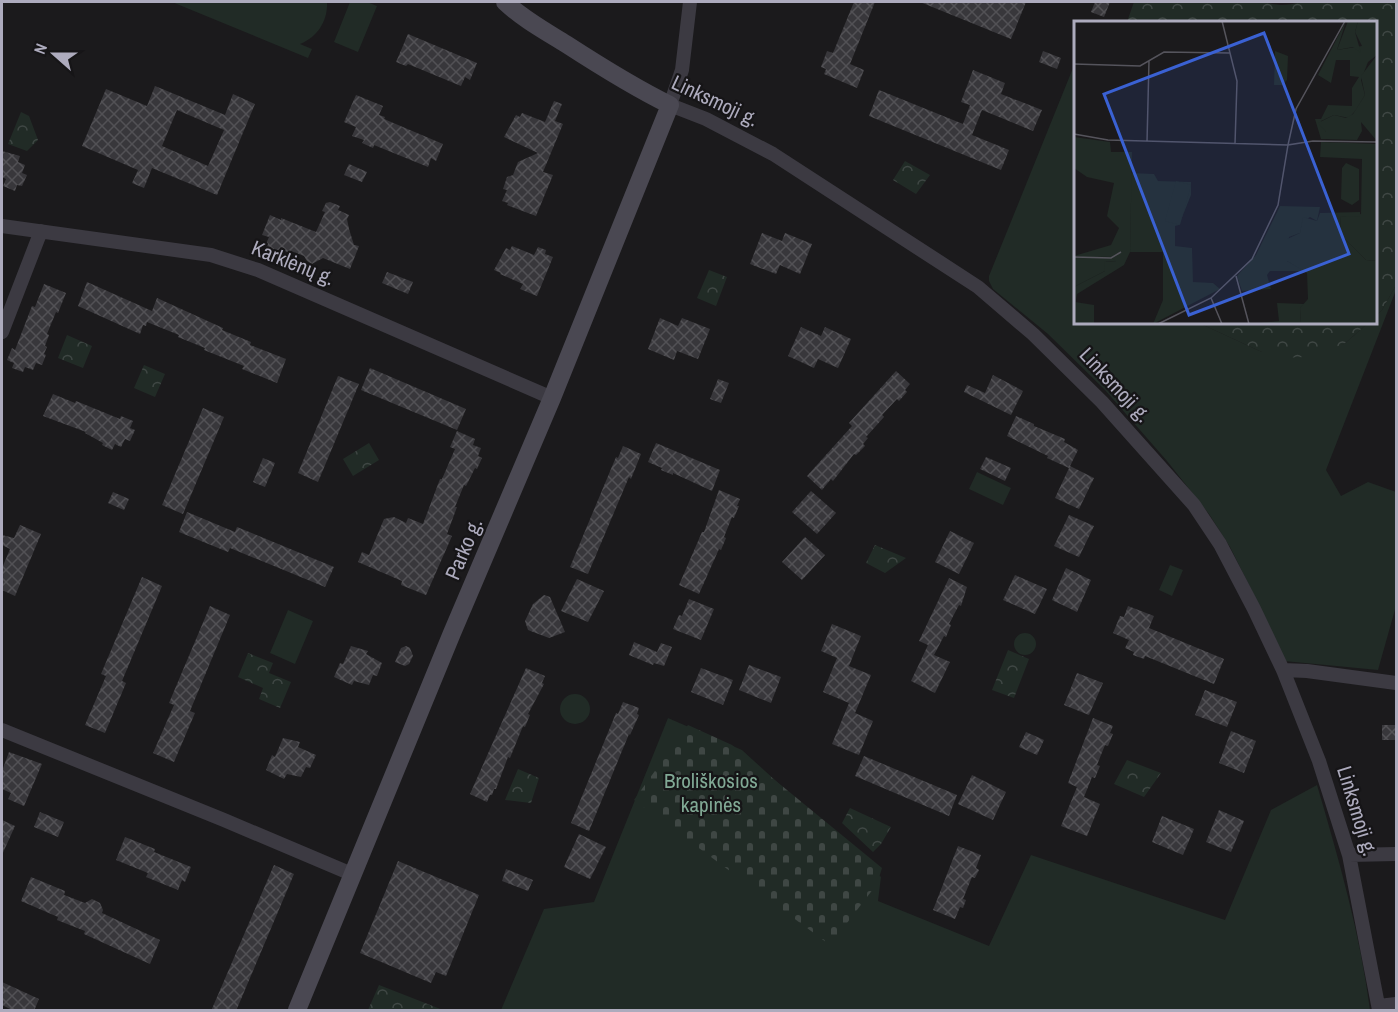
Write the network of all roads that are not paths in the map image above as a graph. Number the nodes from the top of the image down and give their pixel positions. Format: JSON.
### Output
{"nodes":[{"id":1,"x":505,"y":2,"type":"edge"},
{"id":2,"x":690,"y":2,"type":"edge"},
{"id":3,"x":670,"y":105,"type":"junction"},
{"id":4,"x":2,"y":226,"type":"edge"},
{"id":5,"x":41,"y":231,"type":"junction"},
{"id":6,"x":2,"y":332,"type":"edge"},
{"id":7,"x":552,"y":398,"type":"junction"},
{"id":8,"x":1283,"y":670,"type":"junction"},
{"id":9,"x":1396,"y":682,"type":"edge"},
{"id":10,"x":2,"y":730,"type":"edge"},
{"id":11,"x":1396,"y":854,"type":"edge"},
{"id":12,"x":1349,"y":855,"type":"junction"},
{"id":13,"x":354,"y":875,"type":"junction"},
{"id":14,"x":1396,"y":1004,"type":"edge"},
{"id":15,"x":1379,"y":1008,"type":"edge"},
{"id":16,"x":297,"y":1011,"type":"edge"}],
"edges":[{"from":1,"to":3,"type":"main road","name":"Linksmoji g."},
{"from":2,"to":3,"type":"street"},
{"from":3,"to":7,"type":"main road","name":"Parko g."},
{"from":3,"to":8,"type":"street","name":"Linksmoji g."},
{"from":4,"to":5,"type":"street","name":"Karklėnų g."},
{"from":5,"to":6,"type":"street"},
{"from":5,"to":7,"type":"street","name":"Karklėnų g."},
{"from":7,"to":13,"type":"main road","name":"Parko g."},
{"from":8,"to":9,"type":"street"},
{"from":8,"to":12,"type":"street","name":"Linksmoji g."},
{"from":10,"to":13,"type":"street"},
{"from":11,"to":12,"type":"street"},
{"from":12,"to":15,"type":"street","name":"Linksmoji g."},
{"from":13,"to":16,"type":"main road","name":"Parko g."},
{"from":14,"to":15,"type":"street"}]}
